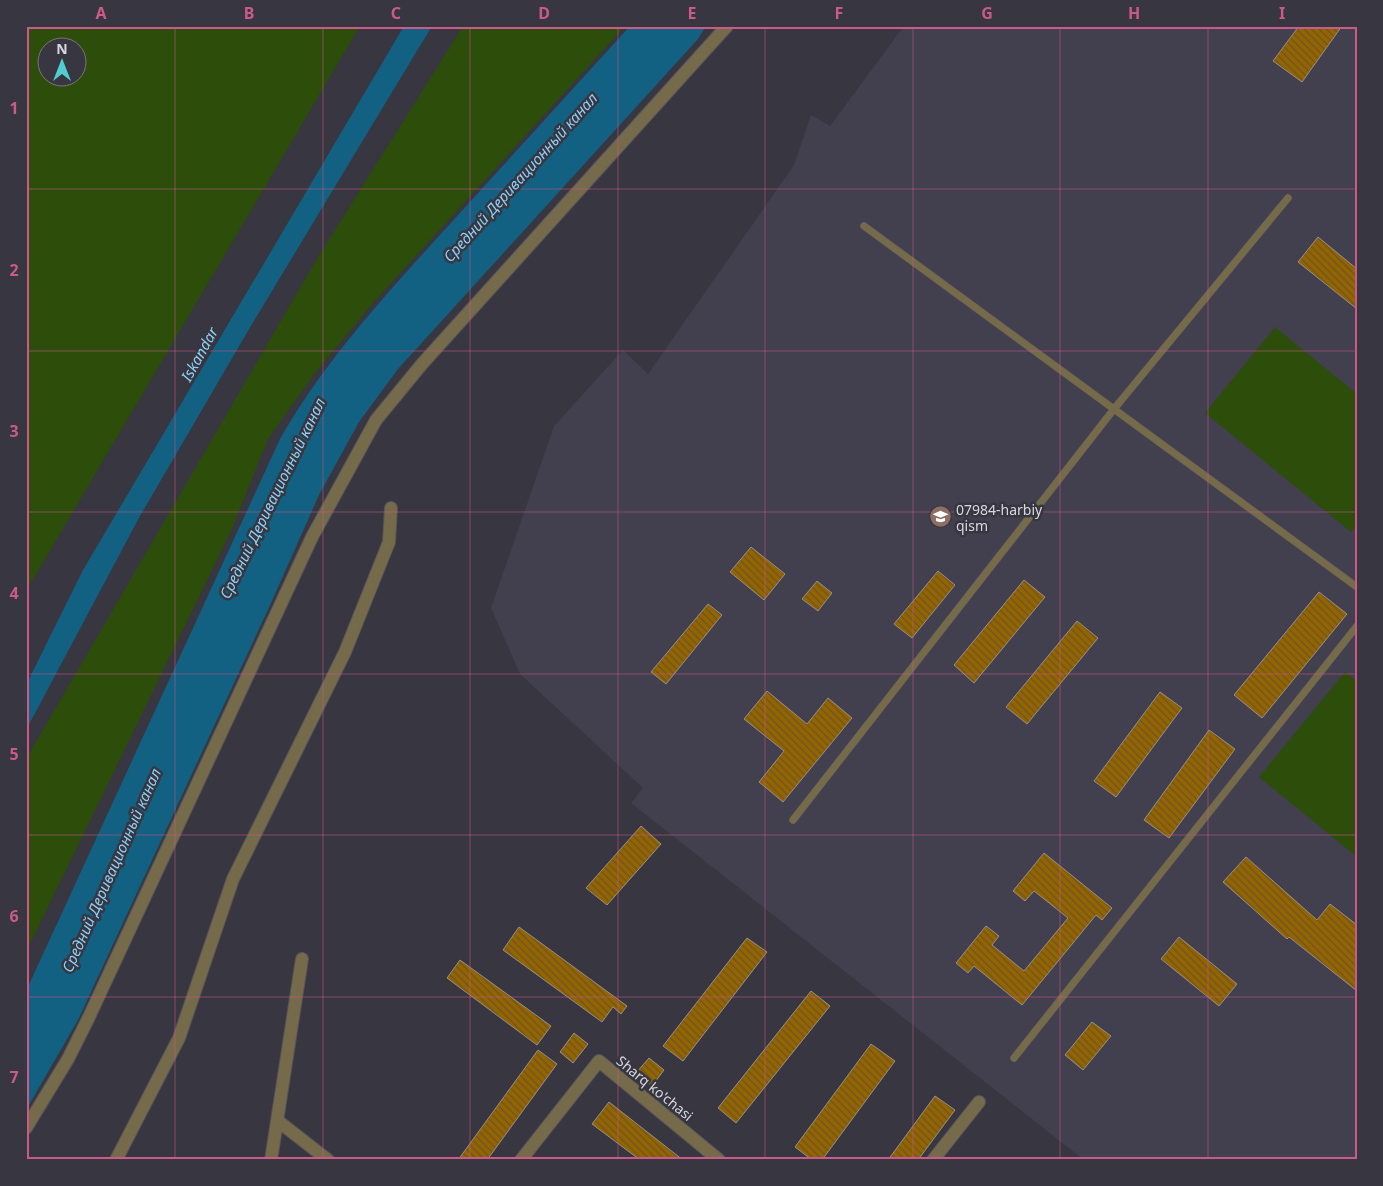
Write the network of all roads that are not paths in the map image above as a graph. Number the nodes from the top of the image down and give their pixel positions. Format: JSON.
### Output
{"nodes":[{"id":1,"x":727,"y":26,"type":"edge"},
{"id":2,"x":1288,"y":198,"type":"dead end"},
{"id":3,"x":864,"y":226,"type":"dead end"},
{"id":4,"x":1114,"y":409,"type":"junction"},
{"id":5,"x":391,"y":508,"type":"dead end"},
{"id":6,"x":1357,"y":587,"type":"edge"},
{"id":7,"x":1357,"y":626,"type":"edge"},
{"id":8,"x":793,"y":820,"type":"dead end"},
{"id":9,"x":302,"y":959,"type":"dead end"},
{"id":10,"x":1014,"y":1058,"type":"dead end"},
{"id":11,"x":979,"y":1102,"type":"dead end"},
{"id":12,"x":278,"y":1120,"type":"junction"},
{"id":13,"x":26,"y":1128,"type":"edge"},
{"id":14,"x":116,"y":1160,"type":"edge"},
{"id":15,"x":271,"y":1160,"type":"edge"},
{"id":16,"x":328,"y":1160,"type":"edge"},
{"id":17,"x":521,"y":1160,"type":"edge"},
{"id":18,"x":719,"y":1160,"type":"edge"},
{"id":19,"x":933,"y":1160,"type":"edge"}],
"edges":[{"from":1,"to":13,"type":"street"},
{"from":2,"to":4,"type":"lane"},
{"from":3,"to":4,"type":"lane"},
{"from":4,"to":6,"type":"lane"},
{"from":4,"to":8,"type":"lane"},
{"from":5,"to":14,"type":"street"},
{"from":7,"to":10,"type":"lane"},
{"from":9,"to":12,"type":"street"},
{"from":11,"to":19,"type":"street"},
{"from":12,"to":15,"type":"street"},
{"from":12,"to":16,"type":"street"},
{"from":17,"to":18,"type":"street","name":"Sharq ko'chasi"}]}
